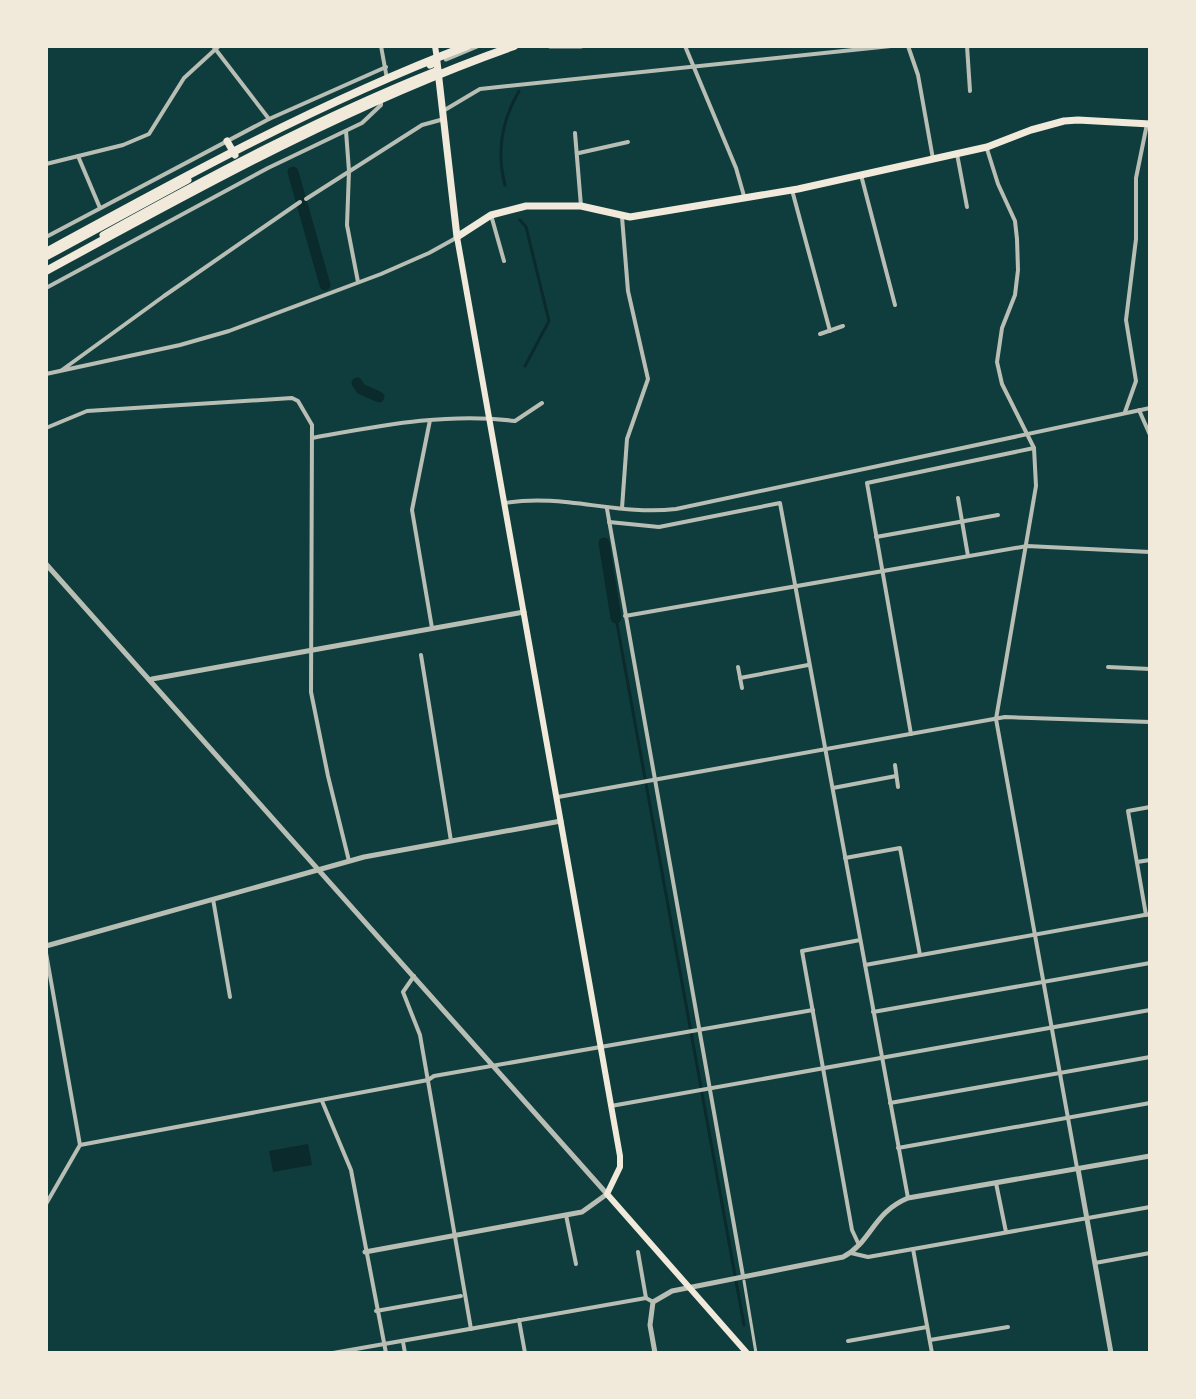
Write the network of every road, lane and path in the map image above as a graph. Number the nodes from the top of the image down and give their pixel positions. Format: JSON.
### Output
{"nodes":[{"id":1,"x":381,"y":46,"type":"edge"},
{"id":2,"x":435,"y":46,"type":"edge"},
{"id":3,"x":467,"y":46,"type":"edge"},
{"id":4,"x":477,"y":46,"type":"edge"},
{"id":5,"x":506,"y":46,"type":"edge"},
{"id":6,"x":514,"y":46,"type":"edge"},
{"id":7,"x":550,"y":46,"type":"edge"},
{"id":8,"x":581,"y":46,"type":"edge"},
{"id":9,"x":685,"y":46,"type":"edge"},
{"id":10,"x":891,"y":46,"type":"edge"},
{"id":11,"x":908,"y":46,"type":"edge"},
{"id":12,"x":967,"y":46,"type":"edge"},
{"id":13,"x":216,"y":47,"type":"edge"},
{"id":14,"x":877,"y":47,"type":"edge"},
{"id":15,"x":438,"y":66,"type":"junction"},
{"id":16,"x":695,"y":66,"type":"junction"},
{"id":17,"x":386,"y":67,"type":"junction"},
{"id":18,"x":388,"y":82,"type":"junction"},
{"id":19,"x":970,"y":91,"type":"dead end"},
{"id":20,"x":380,"y":94,"type":"junction"},
{"id":21,"x":443,"y":115,"type":"junction"},
{"id":22,"x":269,"y":119,"type":"junction"},
{"id":23,"x":1149,"y":124,"type":"edge"},
{"id":24,"x":346,"y":131,"type":"junction"},
{"id":25,"x":575,"y":133,"type":"dead end"},
{"id":26,"x":227,"y":141,"type":"junction"},
{"id":27,"x":628,"y":142,"type":"dead end"},
{"id":28,"x":987,"y":147,"type":"junction"},
{"id":29,"x":579,"y":153,"type":"junction"},
{"id":30,"x":957,"y":154,"type":"junction"},
{"id":31,"x":235,"y":155,"type":"junction"},
{"id":32,"x":78,"y":156,"type":"junction"},
{"id":33,"x":933,"y":159,"type":"junction"},
{"id":34,"x":46,"y":164,"type":"edge"},
{"id":35,"x":349,"y":171,"type":"junction"},
{"id":36,"x":861,"y":175,"type":"junction"},
{"id":37,"x":792,"y":190,"type":"junction"},
{"id":38,"x":744,"y":196,"type":"junction"},
{"id":39,"x":306,"y":199,"type":"dead end"},
{"id":40,"x":300,"y":202,"type":"dead end"},
{"id":41,"x":581,"y":206,"type":"junction"},
{"id":42,"x":967,"y":207,"type":"dead end"},
{"id":43,"x":100,"y":208,"type":"junction"},
{"id":44,"x":491,"y":215,"type":"junction"},
{"id":45,"x":622,"y":217,"type":"junction"},
{"id":46,"x":46,"y":237,"type":"edge"},
{"id":47,"x":457,"y":237,"type":"junction"},
{"id":48,"x":46,"y":255,"type":"edge"},
{"id":49,"x":504,"y":261,"type":"dead end"},
{"id":50,"x":46,"y":269,"type":"edge"},
{"id":51,"x":358,"y":282,"type":"junction"},
{"id":52,"x":46,"y":288,"type":"edge"},
{"id":53,"x":895,"y":305,"type":"dead end"},
{"id":54,"x":843,"y":326,"type":"dead end"},
{"id":55,"x":830,"y":331,"type":"junction"},
{"id":56,"x":820,"y":334,"type":"dead end"},
{"id":57,"x":60,"y":372,"type":"junction"},
{"id":58,"x":46,"y":374,"type":"edge"},
{"id":59,"x":542,"y":403,"type":"dead end"},
{"id":60,"x":1150,"y":408,"type":"edge"},
{"id":61,"x":1139,"y":410,"type":"junction"},
{"id":62,"x":1125,"y":412,"type":"junction"},
{"id":63,"x":489,"y":418,"type":"junction"},
{"id":64,"x":430,"y":420,"type":"junction"},
{"id":65,"x":46,"y":428,"type":"edge"},
{"id":66,"x":1029,"y":434,"type":"junction"},
{"id":67,"x":1150,"y":435,"type":"edge"},
{"id":68,"x":312,"y":438,"type":"junction"},
{"id":69,"x":1034,"y":448,"type":"junction"},
{"id":70,"x":958,"y":498,"type":"dead end"},
{"id":71,"x":505,"y":503,"type":"junction"},
{"id":72,"x":622,"y":508,"type":"junction"},
{"id":73,"x":607,"y":509,"type":"junction"},
{"id":74,"x":998,"y":515,"type":"dead end"},
{"id":75,"x":962,"y":521,"type":"junction"},
{"id":76,"x":609,"y":522,"type":"junction"},
{"id":77,"x":876,"y":537,"type":"junction"},
{"id":78,"x":1027,"y":546,"type":"junction"},
{"id":79,"x":1150,"y":552,"type":"edge"},
{"id":80,"x":968,"y":556,"type":"junction"},
{"id":81,"x":46,"y":564,"type":"edge"},
{"id":82,"x":882,"y":571,"type":"junction"},
{"id":83,"x":795,"y":586,"type":"junction"},
{"id":84,"x":524,"y":612,"type":"junction"},
{"id":85,"x":625,"y":616,"type":"junction"},
{"id":86,"x":432,"y":628,"type":"junction"},
{"id":87,"x":312,"y":650,"type":"junction"},
{"id":88,"x":421,"y":655,"type":"dead end"},
{"id":89,"x":809,"y":665,"type":"junction"},
{"id":90,"x":738,"y":667,"type":"dead end"},
{"id":91,"x":1108,"y":667,"type":"dead end"},
{"id":92,"x":1150,"y":669,"type":"edge"},
{"id":93,"x":740,"y":678,"type":"junction"},
{"id":94,"x":151,"y":679,"type":"junction"},
{"id":95,"x":742,"y":688,"type":"dead end"},
{"id":96,"x":996,"y":719,"type":"junction"},
{"id":97,"x":1150,"y":722,"type":"edge"},
{"id":98,"x":911,"y":734,"type":"junction"},
{"id":99,"x":824,"y":750,"type":"junction"},
{"id":100,"x":895,"y":765,"type":"dead end"},
{"id":101,"x":896,"y":776,"type":"junction"},
{"id":102,"x":653,"y":780,"type":"junction"},
{"id":103,"x":898,"y":787,"type":"dead end"},
{"id":104,"x":833,"y":788,"type":"junction"},
{"id":105,"x":558,"y":797,"type":"junction"},
{"id":106,"x":1150,"y":807,"type":"edge"},
{"id":107,"x":562,"y":821,"type":"junction"},
{"id":108,"x":451,"y":841,"type":"junction"},
{"id":109,"x":845,"y":858,"type":"junction"},
{"id":110,"x":1150,"y":860,"type":"edge"},
{"id":111,"x":349,"y":861,"type":"junction"},
{"id":112,"x":1137,"y":862,"type":"junction"},
{"id":113,"x":317,"y":869,"type":"junction"},
{"id":114,"x":213,"y":899,"type":"junction"},
{"id":115,"x":1148,"y":914,"type":"edge"},
{"id":116,"x":1036,"y":935,"type":"junction"},
{"id":117,"x":860,"y":940,"type":"junction"},
{"id":118,"x":46,"y":946,"type":"edge"},
{"id":119,"x":46,"y":953,"type":"edge"},
{"id":120,"x":920,"y":955,"type":"junction"},
{"id":121,"x":1150,"y":963,"type":"edge"},
{"id":122,"x":865,"y":965,"type":"junction"},
{"id":123,"x":414,"y":976,"type":"junction"},
{"id":124,"x":1044,"y":981,"type":"junction"},
{"id":125,"x":230,"y":997,"type":"dead end"},
{"id":126,"x":813,"y":1010,"type":"junction"},
{"id":127,"x":1150,"y":1010,"type":"edge"},
{"id":128,"x":873,"y":1012,"type":"junction"},
{"id":129,"x":1052,"y":1027,"type":"junction"},
{"id":130,"x":698,"y":1029,"type":"junction"},
{"id":131,"x":602,"y":1047,"type":"junction"},
{"id":132,"x":882,"y":1057,"type":"junction"},
{"id":133,"x":1150,"y":1057,"type":"edge"},
{"id":134,"x":494,"y":1066,"type":"junction"},
{"id":135,"x":823,"y":1067,"type":"junction"},
{"id":136,"x":1060,"y":1073,"type":"junction"},
{"id":137,"x":428,"y":1080,"type":"junction"},
{"id":138,"x":708,"y":1088,"type":"junction"},
{"id":139,"x":321,"y":1101,"type":"junction"},
{"id":140,"x":890,"y":1103,"type":"junction"},
{"id":141,"x":1150,"y":1103,"type":"edge"},
{"id":142,"x":611,"y":1106,"type":"junction"},
{"id":143,"x":1068,"y":1118,"type":"junction"},
{"id":144,"x":80,"y":1145,"type":"junction"},
{"id":145,"x":898,"y":1148,"type":"junction"},
{"id":146,"x":1150,"y":1156,"type":"edge"},
{"id":147,"x":1078,"y":1169,"type":"junction"},
{"id":148,"x":996,"y":1183,"type":"junction"},
{"id":149,"x":607,"y":1194,"type":"junction"},
{"id":150,"x":908,"y":1198,"type":"junction"},
{"id":151,"x":46,"y":1204,"type":"edge"},
{"id":152,"x":1150,"y":1207,"type":"edge"},
{"id":153,"x":566,"y":1215,"type":"junction"},
{"id":154,"x":1087,"y":1218,"type":"junction"},
{"id":155,"x":1006,"y":1232,"type":"junction"},
{"id":156,"x":455,"y":1235,"type":"junction"},
{"id":157,"x":859,"y":1245,"type":"junction"},
{"id":158,"x":913,"y":1249,"type":"junction"},
{"id":159,"x":365,"y":1252,"type":"junction"},
{"id":160,"x":638,"y":1252,"type":"dead end"},
{"id":161,"x":851,"y":1253,"type":"junction"},
{"id":162,"x":1150,"y":1253,"type":"edge"},
{"id":163,"x":1095,"y":1263,"type":"junction"},
{"id":164,"x":576,"y":1264,"type":"dead end"},
{"id":165,"x":743,"y":1278,"type":"junction"},
{"id":166,"x":688,"y":1286,"type":"junction"},
{"id":167,"x":461,"y":1296,"type":"dead end"},
{"id":168,"x":646,"y":1298,"type":"junction"},
{"id":169,"x":653,"y":1302,"type":"junction"},
{"id":170,"x":376,"y":1311,"type":"junction"},
{"id":171,"x":519,"y":1320,"type":"junction"},
{"id":172,"x":927,"y":1327,"type":"junction"},
{"id":173,"x":1008,"y":1327,"type":"dead end"},
{"id":174,"x":471,"y":1329,"type":"junction"},
{"id":175,"x":930,"y":1340,"type":"junction"},
{"id":176,"x":848,"y":1341,"type":"dead end"},
{"id":177,"x":403,"y":1342,"type":"junction"},
{"id":178,"x":384,"y":1344,"type":"junction"},
{"id":179,"x":333,"y":1353,"type":"edge"},
{"id":180,"x":386,"y":1353,"type":"edge"},
{"id":181,"x":405,"y":1353,"type":"edge"},
{"id":182,"x":525,"y":1353,"type":"edge"},
{"id":183,"x":655,"y":1353,"type":"edge"},
{"id":184,"x":747,"y":1353,"type":"edge"},
{"id":185,"x":756,"y":1353,"type":"edge"},
{"id":186,"x":932,"y":1353,"type":"edge"},
{"id":187,"x":1111,"y":1353,"type":"edge"}],
"edges":[{"from":1,"to":17,"type":"street"},
{"from":2,"to":15,"type":"main road"},
{"from":3,"to":48,"type":"highway"},
{"from":4,"to":15,"type":"street"},
{"from":5,"to":15,"type":"street"},
{"from":6,"to":50,"type":"highway"},
{"from":7,"to":8,"type":"street"},
{"from":9,"to":16,"type":"street"},
{"from":10,"to":14,"type":"street"},
{"from":11,"to":33,"type":"street"},
{"from":12,"to":19,"type":"street"},
{"from":13,"to":22,"type":"street"},
{"from":13,"to":32,"type":"street"},
{"from":14,"to":16,"type":"street"},
{"from":15,"to":18,"type":"main road"},
{"from":15,"to":20,"type":"main road"},
{"from":15,"to":21,"type":"main road"},
{"from":16,"to":21,"type":"street"},
{"from":16,"to":38,"type":"street"},
{"from":17,"to":18,"type":"street"},
{"from":17,"to":22,"type":"street"},
{"from":18,"to":31,"type":"main road"},
{"from":20,"to":24,"type":"street"},
{"from":20,"to":50,"type":"main road"},
{"from":21,"to":35,"type":"street"},
{"from":21,"to":47,"type":"main road"},
{"from":22,"to":26,"type":"street"},
{"from":23,"to":28,"type":"main road"},
{"from":23,"to":62,"type":"street"},
{"from":24,"to":35,"type":"street"},
{"from":24,"to":52,"type":"street"},
{"from":25,"to":29,"type":"street"},
{"from":26,"to":31,"type":"main road"},
{"from":26,"to":43,"type":"street"},
{"from":27,"to":29,"type":"street"},
{"from":28,"to":30,"type":"main road"},
{"from":28,"to":66,"type":"street"},
{"from":29,"to":41,"type":"street"},
{"from":30,"to":33,"type":"main road"},
{"from":30,"to":42,"type":"street"},
{"from":31,"to":48,"type":"main road"},
{"from":32,"to":34,"type":"street"},
{"from":32,"to":43,"type":"street"},
{"from":33,"to":36,"type":"main road"},
{"from":35,"to":39,"type":"street"},
{"from":35,"to":51,"type":"street"},
{"from":36,"to":37,"type":"main road"},
{"from":36,"to":53,"type":"street"},
{"from":37,"to":38,"type":"main road"},
{"from":37,"to":55,"type":"street"},
{"from":38,"to":45,"type":"main road"},
{"from":40,"to":57,"type":"street"},
{"from":41,"to":44,"type":"main road"},
{"from":41,"to":45,"type":"main road"},
{"from":43,"to":46,"type":"street"},
{"from":44,"to":47,"type":"main road"},
{"from":44,"to":49,"type":"street"},
{"from":45,"to":72,"type":"street"},
{"from":47,"to":51,"type":"street"},
{"from":47,"to":63,"type":"main road"},
{"from":51,"to":57,"type":"street"},
{"from":54,"to":55,"type":"street"},
{"from":55,"to":56,"type":"street"},
{"from":57,"to":58,"type":"street"},
{"from":59,"to":63,"type":"street"},
{"from":60,"to":61,"type":"street"},
{"from":61,"to":62,"type":"street"},
{"from":61,"to":67,"type":"street"},
{"from":62,"to":66,"type":"street"},
{"from":63,"to":64,"type":"street"},
{"from":63,"to":71,"type":"main road"},
{"from":64,"to":68,"type":"street"},
{"from":64,"to":86,"type":"street"},
{"from":65,"to":68,"type":"street"},
{"from":66,"to":69,"type":"street"},
{"from":66,"to":72,"type":"street"},
{"from":68,"to":87,"type":"street"},
{"from":69,"to":77,"type":"street"},
{"from":69,"to":78,"type":"street"},
{"from":70,"to":75,"type":"street"},
{"from":71,"to":73,"type":"street"},
{"from":71,"to":84,"type":"main road"},
{"from":72,"to":73,"type":"street"},
{"from":73,"to":76,"type":"street"},
{"from":74,"to":75,"type":"street"},
{"from":75,"to":77,"type":"street"},
{"from":75,"to":80,"type":"street"},
{"from":76,"to":83,"type":"street"},
{"from":76,"to":85,"type":"street"},
{"from":77,"to":82,"type":"street"},
{"from":78,"to":79,"type":"street"},
{"from":78,"to":80,"type":"street"},
{"from":78,"to":96,"type":"street"},
{"from":80,"to":82,"type":"street"},
{"from":81,"to":94,"type":"street"},
{"from":82,"to":83,"type":"street"},
{"from":82,"to":98,"type":"street"},
{"from":83,"to":85,"type":"street"},
{"from":83,"to":89,"type":"street"},
{"from":84,"to":86,"type":"street"},
{"from":84,"to":105,"type":"main road"},
{"from":85,"to":102,"type":"street"},
{"from":86,"to":87,"type":"street"},
{"from":87,"to":94,"type":"street"},
{"from":87,"to":111,"type":"street"},
{"from":88,"to":108,"type":"street"},
{"from":89,"to":93,"type":"street"},
{"from":89,"to":99,"type":"street"},
{"from":90,"to":93,"type":"street"},
{"from":91,"to":92,"type":"street"},
{"from":93,"to":95,"type":"street"},
{"from":94,"to":113,"type":"street"},
{"from":96,"to":97,"type":"street"},
{"from":96,"to":98,"type":"street"},
{"from":96,"to":116,"type":"street"},
{"from":98,"to":99,"type":"street"},
{"from":99,"to":102,"type":"street"},
{"from":99,"to":104,"type":"street"},
{"from":100,"to":101,"type":"street"},
{"from":101,"to":103,"type":"street"},
{"from":101,"to":104,"type":"street"},
{"from":102,"to":105,"type":"street"},
{"from":102,"to":130,"type":"street"},
{"from":104,"to":109,"type":"street"},
{"from":105,"to":107,"type":"main road"},
{"from":106,"to":112,"type":"street"},
{"from":107,"to":108,"type":"street"},
{"from":107,"to":131,"type":"main road"},
{"from":108,"to":111,"type":"street"},
{"from":109,"to":117,"type":"street"},
{"from":109,"to":120,"type":"street"},
{"from":110,"to":112,"type":"street"},
{"from":111,"to":113,"type":"street"},
{"from":112,"to":115,"type":"street"},
{"from":113,"to":114,"type":"street"},
{"from":113,"to":123,"type":"street"},
{"from":114,"to":118,"type":"street"},
{"from":114,"to":125,"type":"street"},
{"from":115,"to":116,"type":"street"},
{"from":116,"to":120,"type":"street"},
{"from":116,"to":124,"type":"street"},
{"from":117,"to":122,"type":"street"},
{"from":117,"to":126,"type":"street"},
{"from":119,"to":144,"type":"street"},
{"from":120,"to":122,"type":"street"},
{"from":121,"to":124,"type":"street"},
{"from":122,"to":128,"type":"street"},
{"from":123,"to":134,"type":"street"},
{"from":123,"to":137,"type":"street"},
{"from":124,"to":128,"type":"street"},
{"from":124,"to":129,"type":"street"},
{"from":126,"to":130,"type":"street"},
{"from":126,"to":135,"type":"street"},
{"from":127,"to":129,"type":"street"},
{"from":128,"to":132,"type":"street"},
{"from":129,"to":132,"type":"street"},
{"from":129,"to":136,"type":"street"},
{"from":130,"to":131,"type":"street"},
{"from":130,"to":138,"type":"street"},
{"from":131,"to":134,"type":"street"},
{"from":131,"to":142,"type":"main road"},
{"from":132,"to":135,"type":"street"},
{"from":132,"to":140,"type":"street"},
{"from":133,"to":136,"type":"street"},
{"from":134,"to":137,"type":"street"},
{"from":134,"to":149,"type":"street"},
{"from":135,"to":138,"type":"street"},
{"from":135,"to":157,"type":"street"},
{"from":136,"to":140,"type":"street"},
{"from":136,"to":143,"type":"street"},
{"from":137,"to":139,"type":"street"},
{"from":137,"to":156,"type":"street"},
{"from":138,"to":142,"type":"street"},
{"from":138,"to":165,"type":"street"},
{"from":139,"to":144,"type":"street"},
{"from":139,"to":159,"type":"street"},
{"from":140,"to":145,"type":"street"},
{"from":141,"to":143,"type":"street"},
{"from":142,"to":149,"type":"main road"},
{"from":143,"to":145,"type":"street"},
{"from":143,"to":147,"type":"street"},
{"from":144,"to":151,"type":"street"},
{"from":145,"to":150,"type":"street"},
{"from":146,"to":147,"type":"street"},
{"from":147,"to":148,"type":"street"},
{"from":147,"to":154,"type":"street"},
{"from":148,"to":150,"type":"street"},
{"from":148,"to":155,"type":"street"},
{"from":149,"to":153,"type":"street"},
{"from":149,"to":166,"type":"main road"},
{"from":150,"to":157,"type":"street"},
{"from":152,"to":154,"type":"street"},
{"from":153,"to":156,"type":"street"},
{"from":153,"to":164,"type":"street"},
{"from":154,"to":155,"type":"street"},
{"from":154,"to":163,"type":"street"},
{"from":155,"to":158,"type":"street"},
{"from":156,"to":159,"type":"street"},
{"from":156,"to":174,"type":"street"},
{"from":157,"to":161,"type":"street"},
{"from":158,"to":161,"type":"street"},
{"from":158,"to":172,"type":"street"},
{"from":159,"to":170,"type":"street"},
{"from":160,"to":168,"type":"street"},
{"from":161,"to":165,"type":"street"},
{"from":162,"to":163,"type":"street"},
{"from":163,"to":187,"type":"street"},
{"from":165,"to":166,"type":"street"},
{"from":165,"to":185,"type":"street"},
{"from":166,"to":169,"type":"street"},
{"from":166,"to":184,"type":"main road"},
{"from":167,"to":170,"type":"street"},
{"from":168,"to":169,"type":"street"},
{"from":168,"to":171,"type":"street"},
{"from":169,"to":183,"type":"street"},
{"from":170,"to":178,"type":"street"},
{"from":171,"to":174,"type":"street"},
{"from":171,"to":182,"type":"street"},
{"from":172,"to":175,"type":"street"},
{"from":172,"to":176,"type":"street"},
{"from":173,"to":175,"type":"street"},
{"from":174,"to":177,"type":"street"},
{"from":175,"to":186,"type":"street"},
{"from":177,"to":178,"type":"street"},
{"from":177,"to":181,"type":"street"},
{"from":178,"to":179,"type":"street"},
{"from":178,"to":180,"type":"street"}]}
